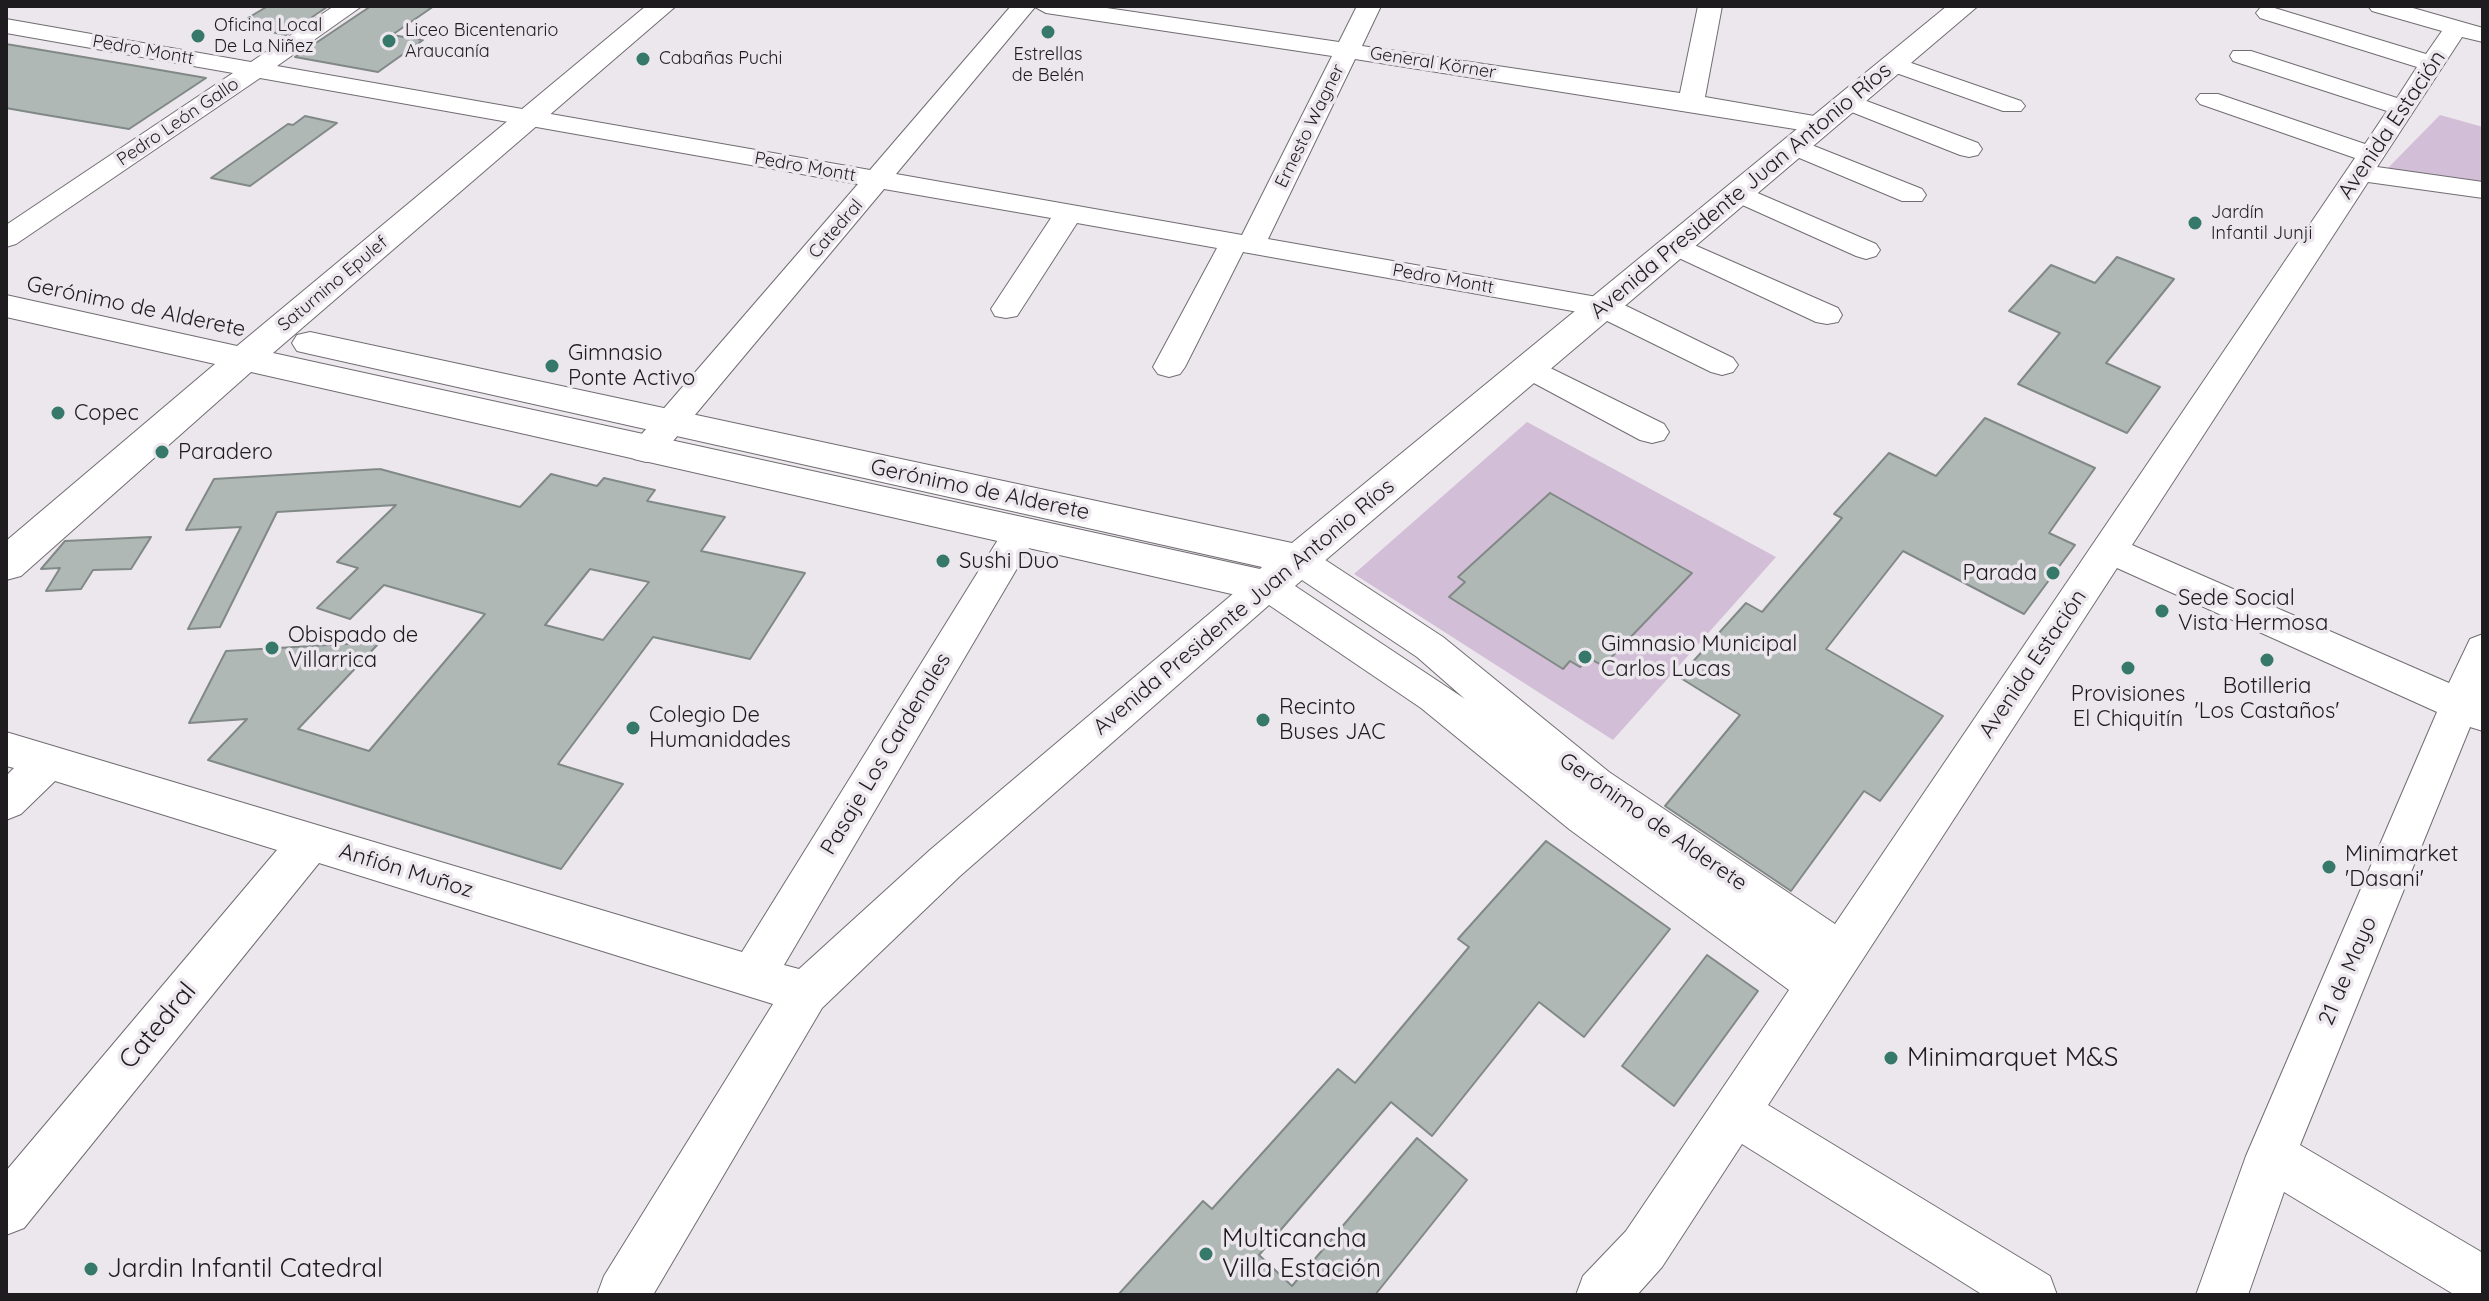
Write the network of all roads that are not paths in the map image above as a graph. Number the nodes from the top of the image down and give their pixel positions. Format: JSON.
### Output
{"nodes":[{"id":1,"x":350,"y":6,"type":"edge"},
{"id":2,"x":662,"y":6,"type":"edge"},
{"id":3,"x":1024,"y":6,"type":"edge"},
{"id":4,"x":1046,"y":6,"type":"edge"},
{"id":5,"x":1369,"y":6,"type":"edge"},
{"id":6,"x":1710,"y":6,"type":"edge"},
{"id":7,"x":1964,"y":6,"type":"edge"},
{"id":8,"x":2380,"y":6,"type":"edge"},
{"id":9,"x":39,"y":11,"type":"dead end"},
{"id":10,"x":2268,"y":13,"type":"dead end"},
{"id":11,"x":7,"y":27,"type":"edge"},
{"id":12,"x":2470,"y":31,"type":"edge"},
{"id":13,"x":1347,"y":50,"type":"junction"},
{"id":14,"x":2242,"y":56,"type":"dead end"},
{"id":15,"x":1894,"y":64,"type":"junction"},
{"id":16,"x":2433,"y":64,"type":"junction"},
{"id":17,"x":255,"y":70,"type":"junction"},
{"id":18,"x":2209,"y":99,"type":"dead end"},
{"id":19,"x":1691,"y":102,"type":"junction"},
{"id":20,"x":1848,"y":102,"type":"junction"},
{"id":21,"x":2012,"y":106,"type":"dead end"},
{"id":22,"x":2403,"y":108,"type":"junction"},
{"id":23,"x":529,"y":118,"type":"junction"},
{"id":24,"x":1807,"y":136,"type":"junction"},
{"id":25,"x":1969,"y":149,"type":"dead end"},
{"id":26,"x":2366,"y":164,"type":"junction"},
{"id":27,"x":879,"y":180,"type":"junction"},
{"id":28,"x":2483,"y":190,"type":"edge"},
{"id":29,"x":1739,"y":193,"type":"junction"},
{"id":30,"x":1912,"y":195,"type":"dead end"},
{"id":31,"x":1069,"y":213,"type":"junction"},
{"id":32,"x":6,"y":238,"type":"edge"},
{"id":33,"x":1243,"y":244,"type":"junction"},
{"id":34,"x":1676,"y":246,"type":"junction"},
{"id":35,"x":1866,"y":250,"type":"dead end"},
{"id":36,"x":6,"y":280,"type":"edge"},
{"id":37,"x":6,"y":306,"type":"edge"},
{"id":38,"x":1603,"y":307,"type":"junction"},
{"id":39,"x":1006,"y":309,"type":"dead end"},
{"id":40,"x":1827,"y":315,"type":"dead end"},
{"id":41,"x":258,"y":347,"type":"junction"},
{"id":42,"x":1722,"y":365,"type":"dead end"},
{"id":43,"x":1169,"y":367,"type":"dead end"},
{"id":44,"x":1528,"y":367,"type":"junction"},
{"id":45,"x":1652,"y":432,"type":"dead end"},
{"id":46,"x":658,"y":436,"type":"junction"},
{"id":47,"x":1021,"y":531,"type":"junction"},
{"id":48,"x":2109,"y":550,"type":"junction"},
{"id":49,"x":6,"y":565,"type":"edge"},
{"id":50,"x":1282,"y":573,"type":"junction"},
{"id":51,"x":2483,"y":649,"type":"edge"},
{"id":52,"x":2471,"y":710,"type":"edge"},
{"id":53,"x":6,"y":749,"type":"edge"},
{"id":54,"x":47,"y":762,"type":"junction"},
{"id":55,"x":6,"y":802,"type":"edge"},
{"id":56,"x":310,"y":842,"type":"junction"},
{"id":57,"x":1830,"y":969,"type":"junction"},
{"id":58,"x":752,"y":977,"type":"junction"},
{"id":59,"x":806,"y":993,"type":"junction"},
{"id":60,"x":1735,"y":1112,"type":"junction"},
{"id":61,"x":2271,"y":1156,"type":"junction"},
{"id":62,"x":6,"y":1210,"type":"edge"},
{"id":63,"x":2483,"y":1282,"type":"edge"},
{"id":64,"x":623,"y":1295,"type":"edge"},
{"id":65,"x":1602,"y":1295,"type":"edge"},
{"id":66,"x":2031,"y":1295,"type":"edge"},
{"id":67,"x":2222,"y":1295,"type":"edge"}],
"edges":[{"from":1,"to":17,"type":"street","name":"Pedro León Gallo"},
{"from":2,"to":23,"type":"main road","name":"Saturnino Epulef"},
{"from":3,"to":27,"type":"street","name":"Catedral"},
{"from":4,"to":13,"type":"street","name":"General Körner"},
{"from":5,"to":13,"type":"street","name":"Ernesto Wagner"},
{"from":6,"to":19,"type":"street"},
{"from":7,"to":15,"type":"main road","name":"Avenida Presidente Juan Antonio Ríos"},
{"from":8,"to":12,"type":"street"},
{"from":9,"to":11,"type":"street"},
{"from":10,"to":16,"type":"street"},
{"from":11,"to":17,"type":"street","name":"Pedro Montt"},
{"from":12,"to":16,"type":"street","name":"Avenida Estación"},
{"from":13,"to":19,"type":"street","name":"General Körner"},
{"from":13,"to":33,"type":"street","name":"Ernesto Wagner"},
{"from":14,"to":22,"type":"street"},
{"from":15,"to":20,"type":"main road","name":"Avenida Presidente Juan Antonio Ríos"},
{"from":15,"to":21,"type":"street"},
{"from":16,"to":22,"type":"street","name":"Avenida Estación"},
{"from":17,"to":23,"type":"street","name":"Pedro Montt"},
{"from":17,"to":32,"type":"street","name":"Pedro León Gallo"},
{"from":18,"to":26,"type":"street"},
{"from":19,"to":24,"type":"street","name":"General Körner"},
{"from":20,"to":24,"type":"main road","name":"Avenida Presidente Juan Antonio Ríos"},
{"from":20,"to":25,"type":"street"},
{"from":22,"to":26,"type":"street","name":"Avenida Estación"},
{"from":23,"to":27,"type":"street","name":"Pedro Montt"},
{"from":23,"to":41,"type":"main road","name":"Saturnino Epulef"},
{"from":24,"to":29,"type":"main road","name":"Avenida Presidente Juan Antonio Ríos"},
{"from":24,"to":30,"type":"street","name":"General Körner"},
{"from":26,"to":28,"type":"street"},
{"from":26,"to":48,"type":"street","name":"Avenida Estación"},
{"from":27,"to":31,"type":"street","name":"Pedro Montt"},
{"from":27,"to":46,"type":"street","name":"Catedral"},
{"from":29,"to":34,"type":"main road","name":"Avenida Presidente Juan Antonio Ríos"},
{"from":29,"to":35,"type":"street"},
{"from":31,"to":33,"type":"street","name":"Pedro Montt"},
{"from":31,"to":39,"type":"street"},
{"from":33,"to":38,"type":"street","name":"Pedro Montt"},
{"from":33,"to":43,"type":"street","name":"Ernesto Wagner"},
{"from":34,"to":38,"type":"main road","name":"Avenida Presidente Juan Antonio Ríos"},
{"from":34,"to":40,"type":"street"},
{"from":36,"to":41,"type":"main road","name":"Gerónimo de Alderete"},
{"from":37,"to":41,"type":"main road","name":"Gerónimo de Alderete"},
{"from":38,"to":42,"type":"street","name":"Pedro Montt"},
{"from":38,"to":44,"type":"main road","name":"Avenida Presidente Juan Antonio Ríos"},
{"from":41,"to":46,"type":"main road","name":"Gerónimo de Alderete"},
{"from":41,"to":49,"type":"main road","name":"Saturnino Epulef"},
{"from":44,"to":45,"type":"street"},
{"from":44,"to":50,"type":"main road","name":"Avenida Presidente Juan Antonio Ríos"},
{"from":46,"to":47,"type":"main road","name":"Gerónimo de Alderete"},
{"from":46,"to":50,"type":"main road","name":"Gerónimo de Alderete"},
{"from":47,"to":50,"type":"main road","name":"Gerónimo de Alderete"},
{"from":47,"to":58,"type":"street","name":"Pasaje Los Cardenales"},
{"from":48,"to":52,"type":"street"},
{"from":48,"to":57,"type":"street","name":"Avenida Estación"},
{"from":50,"to":57,"type":"street","name":"Gerónimo de Alderete"},
{"from":50,"to":59,"type":"street","name":"Avenida Presidente Juan Antonio Ríos"},
{"from":51,"to":52,"type":"street","name":"21 de Mayo"},
{"from":52,"to":61,"type":"street","name":"21 de Mayo"},
{"from":53,"to":54,"type":"street","name":"Anfión Muñoz"},
{"from":54,"to":55,"type":"street"},
{"from":54,"to":56,"type":"street","name":"Anfión Muñoz"},
{"from":56,"to":58,"type":"street","name":"Anfión Muñoz"},
{"from":56,"to":62,"type":"street","name":"Catedral"},
{"from":57,"to":60,"type":"street","name":"Avenida Estación"},
{"from":58,"to":59,"type":"street","name":"Anfión Muñoz"},
{"from":59,"to":64,"type":"street","name":"Avenida Presidente Juan Antonio Ríos"},
{"from":60,"to":65,"type":"street","name":"Avenida Estación"},
{"from":60,"to":66,"type":"street"},
{"from":61,"to":63,"type":"street"},
{"from":61,"to":67,"type":"street","name":"21 de Mayo"}]}
